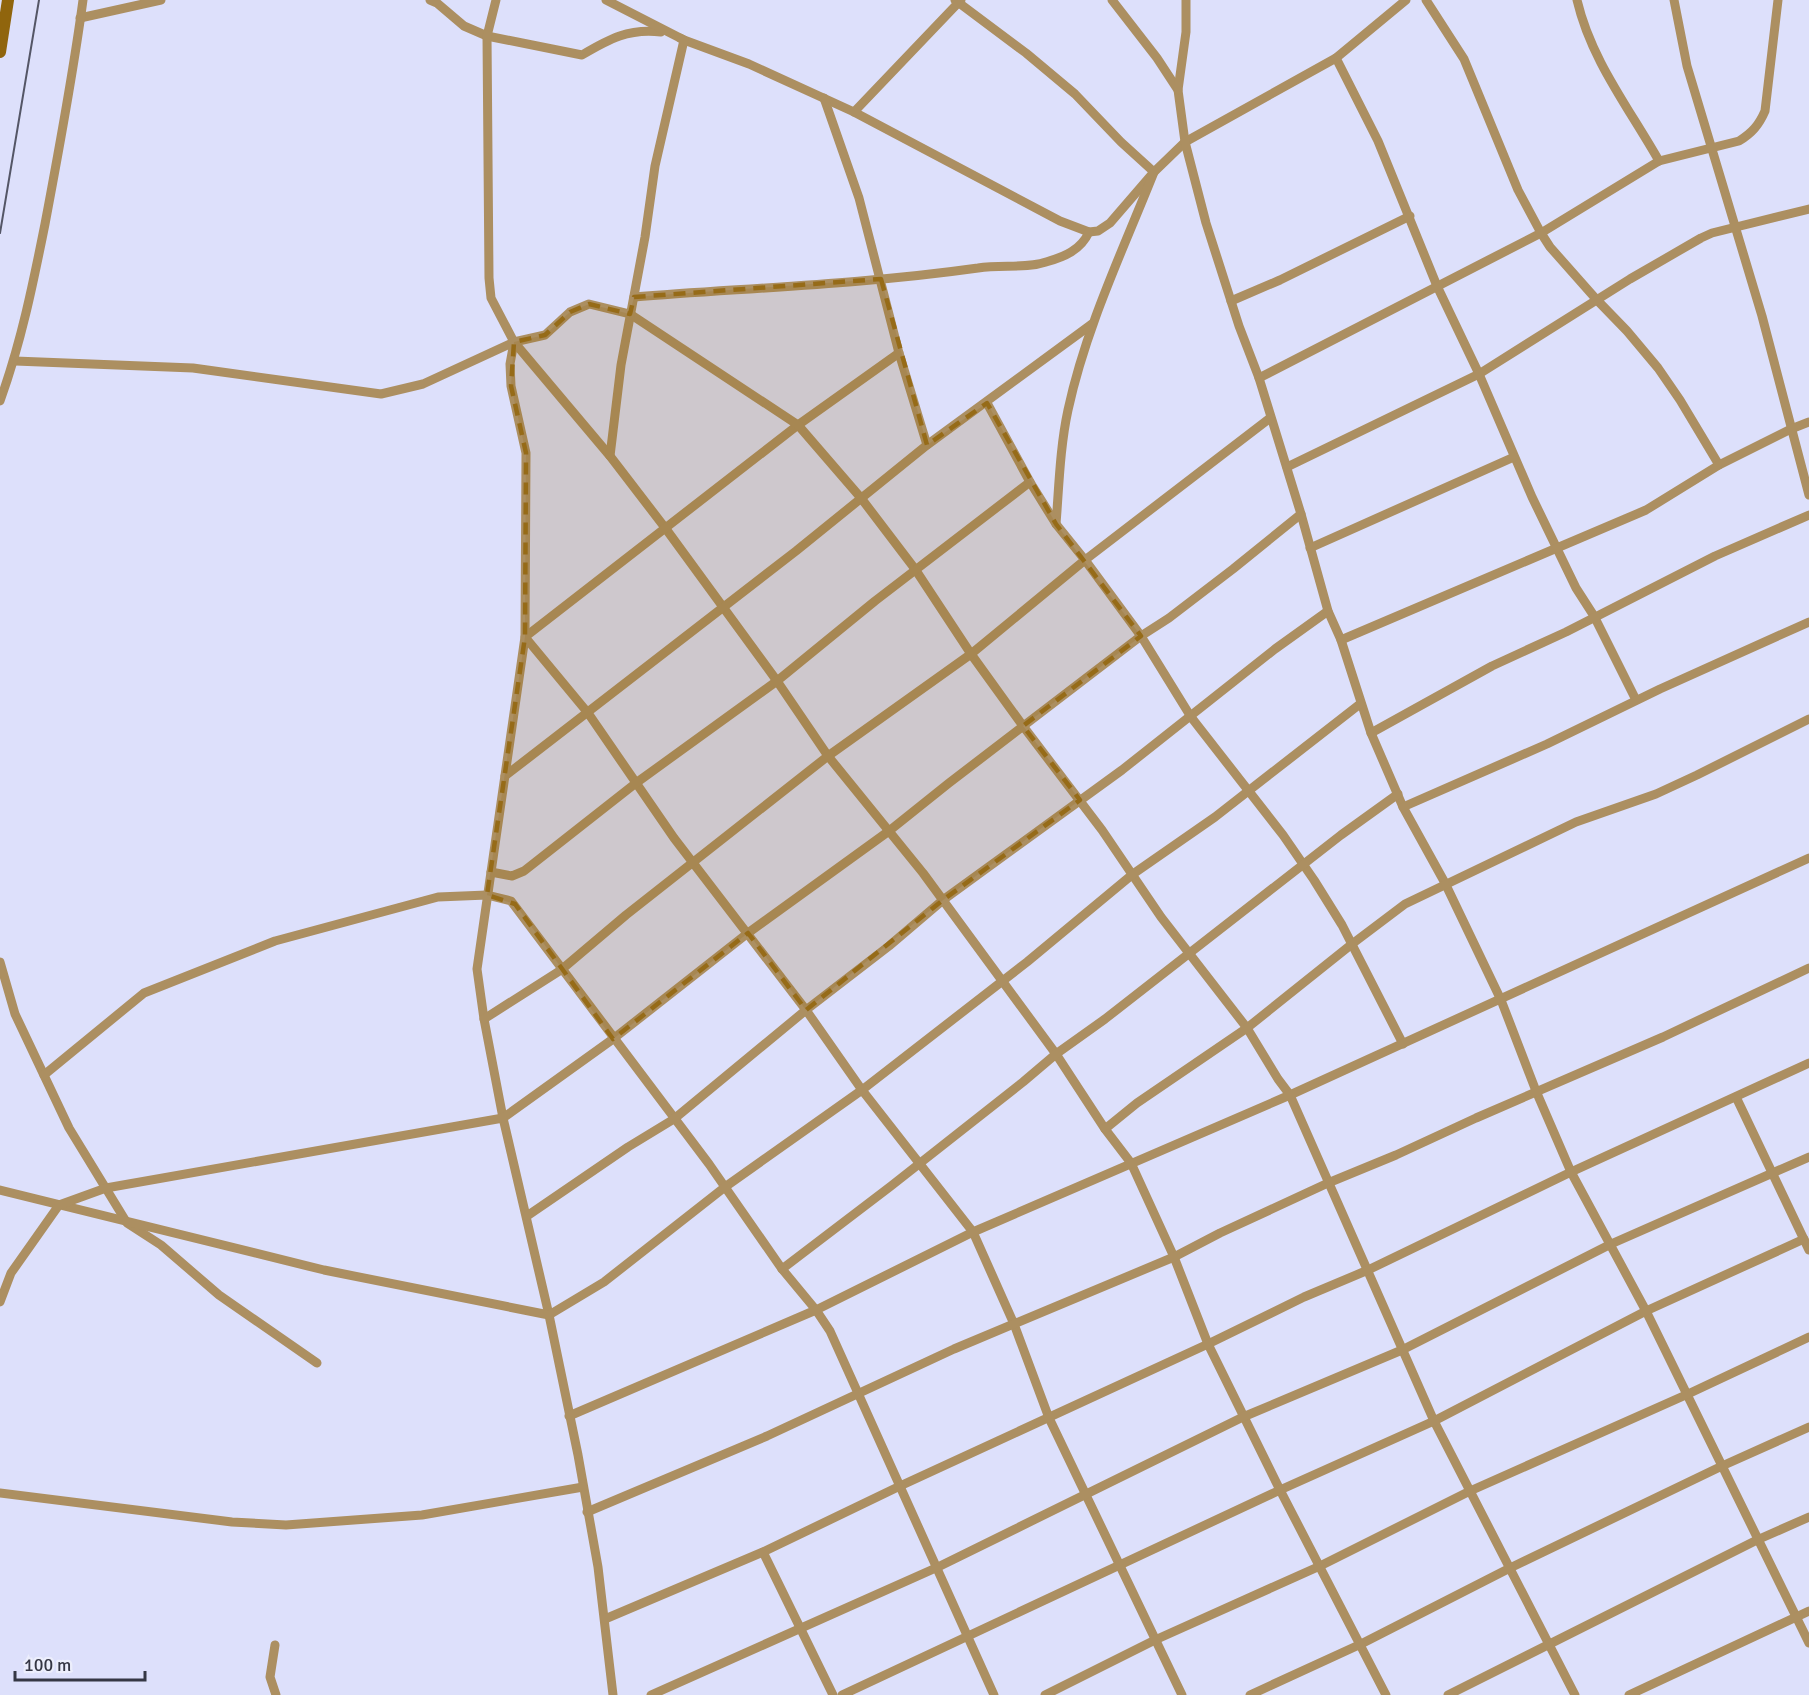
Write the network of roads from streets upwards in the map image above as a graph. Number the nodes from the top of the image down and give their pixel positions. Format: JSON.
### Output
{"nodes":[{"id":1,"x":8,"y":0,"type":"edge"},
{"id":2,"x":83,"y":0,"type":"edge"},
{"id":3,"x":161,"y":0,"type":"edge"},
{"id":4,"x":430,"y":0,"type":"edge"},
{"id":5,"x":496,"y":0,"type":"edge"},
{"id":6,"x":606,"y":0,"type":"edge"},
{"id":7,"x":1112,"y":0,"type":"edge"},
{"id":8,"x":1186,"y":0,"type":"edge"},
{"id":9,"x":1426,"y":0,"type":"edge"},
{"id":10,"x":1577,"y":0,"type":"edge"},
{"id":11,"x":1674,"y":0,"type":"edge"},
{"id":12,"x":1778,"y":0,"type":"edge"},
{"id":13,"x":958,"y":1,"type":"edge"},
{"id":14,"x":1400,"y":2,"type":"edge"},
{"id":15,"x":80,"y":18,"type":"junction"},
{"id":16,"x":487,"y":36,"type":"junction"},
{"id":17,"x":684,"y":40,"type":"junction"},
{"id":18,"x":0,"y":52,"type":"edge"},
{"id":19,"x":1336,"y":58,"type":"junction"},
{"id":20,"x":1178,"y":90,"type":"junction"},
{"id":21,"x":824,"y":99,"type":"junction"},
{"id":22,"x":854,"y":112,"type":"junction"},
{"id":23,"x":1185,"y":142,"type":"junction"},
{"id":24,"x":1713,"y":147,"type":"junction"},
{"id":25,"x":1659,"y":161,"type":"junction"},
{"id":26,"x":1154,"y":171,"type":"junction"},
{"id":27,"x":1809,"y":209,"type":"edge"},
{"id":28,"x":1410,"y":216,"type":"junction"},
{"id":29,"x":1735,"y":227,"type":"junction"},
{"id":30,"x":1089,"y":232,"type":"junction"},
{"id":31,"x":1541,"y":233,"type":"junction"},
{"id":32,"x":881,"y":279,"type":"junction"},
{"id":33,"x":1437,"y":286,"type":"junction"},
{"id":34,"x":634,"y":297,"type":"junction"},
{"id":35,"x":1596,"y":299,"type":"junction"},
{"id":36,"x":1231,"y":301,"type":"junction"},
{"id":37,"x":630,"y":314,"type":"junction"},
{"id":38,"x":1092,"y":324,"type":"junction"},
{"id":39,"x":514,"y":342,"type":"junction"},
{"id":40,"x":899,"y":353,"type":"junction"},
{"id":41,"x":15,"y":361,"type":"junction"},
{"id":42,"x":1479,"y":374,"type":"junction"},
{"id":43,"x":1259,"y":378,"type":"junction"},
{"id":44,"x":0,"y":401,"type":"edge"},
{"id":45,"x":987,"y":403,"type":"junction"},
{"id":46,"x":1270,"y":418,"type":"junction"},
{"id":47,"x":1809,"y":422,"type":"edge"},
{"id":48,"x":798,"y":425,"type":"junction"},
{"id":49,"x":1791,"y":429,"type":"junction"},
{"id":50,"x":927,"y":445,"type":"junction"},
{"id":51,"x":610,"y":456,"type":"junction"},
{"id":52,"x":1514,"y":457,"type":"junction"},
{"id":53,"x":1719,"y":465,"type":"junction"},
{"id":54,"x":1287,"y":468,"type":"junction"},
{"id":55,"x":1030,"y":482,"type":"junction"},
{"id":56,"x":1809,"y":495,"type":"edge"},
{"id":57,"x":861,"y":498,"type":"junction"},
{"id":58,"x":1301,"y":514,"type":"junction"},
{"id":59,"x":1809,"y":515,"type":"edge"},
{"id":60,"x":1056,"y":524,"type":"junction"},
{"id":61,"x":666,"y":529,"type":"junction"},
{"id":62,"x":1310,"y":548,"type":"junction"},
{"id":63,"x":1556,"y":548,"type":"junction"},
{"id":64,"x":1085,"y":560,"type":"junction"},
{"id":65,"x":915,"y":569,"type":"junction"},
{"id":66,"x":722,"y":607,"type":"junction"},
{"id":67,"x":1328,"y":611,"type":"junction"},
{"id":68,"x":1594,"y":616,"type":"junction"},
{"id":69,"x":1809,"y":622,"type":"edge"},
{"id":70,"x":1141,"y":636,"type":"junction"},
{"id":71,"x":525,"y":637,"type":"junction"},
{"id":72,"x":1341,"y":640,"type":"junction"},
{"id":73,"x":971,"y":654,"type":"junction"},
{"id":74,"x":777,"y":681,"type":"junction"},
{"id":75,"x":1636,"y":700,"type":"junction"},
{"id":76,"x":1360,"y":704,"type":"junction"},
{"id":77,"x":588,"y":713,"type":"junction"},
{"id":78,"x":1191,"y":717,"type":"junction"},
{"id":79,"x":1809,"y":720,"type":"edge"},
{"id":80,"x":1023,"y":726,"type":"junction"},
{"id":81,"x":1371,"y":733,"type":"junction"},
{"id":82,"x":828,"y":756,"type":"junction"},
{"id":83,"x":505,"y":776,"type":"junction"},
{"id":84,"x":636,"y":783,"type":"junction"},
{"id":85,"x":1249,"y":790,"type":"junction"},
{"id":86,"x":1398,"y":794,"type":"junction"},
{"id":87,"x":1080,"y":800,"type":"junction"},
{"id":88,"x":1403,"y":807,"type":"junction"},
{"id":89,"x":889,"y":831,"type":"junction"},
{"id":90,"x":1809,"y":858,"type":"edge"},
{"id":91,"x":693,"y":862,"type":"junction"},
{"id":92,"x":1304,"y":864,"type":"junction"},
{"id":93,"x":491,"y":872,"type":"junction"},
{"id":94,"x":1132,"y":874,"type":"junction"},
{"id":95,"x":1445,"y":883,"type":"junction"},
{"id":96,"x":487,"y":895,"type":"junction"},
{"id":97,"x":943,"y":900,"type":"junction"},
{"id":98,"x":748,"y":933,"type":"junction"},
{"id":99,"x":1352,"y":944,"type":"junction"},
{"id":100,"x":1190,"y":954,"type":"junction"},
{"id":101,"x":0,"y":962,"type":"edge"},
{"id":102,"x":1809,"y":968,"type":"edge"},
{"id":103,"x":561,"y":970,"type":"junction"},
{"id":104,"x":1001,"y":980,"type":"junction"},
{"id":105,"x":1501,"y":1000,"type":"junction"},
{"id":106,"x":806,"y":1010,"type":"junction"},
{"id":107,"x":484,"y":1019,"type":"junction"},
{"id":108,"x":1247,"y":1028,"type":"junction"},
{"id":109,"x":614,"y":1039,"type":"junction"},
{"id":110,"x":1403,"y":1044,"type":"junction"},
{"id":111,"x":1056,"y":1054,"type":"junction"},
{"id":112,"x":1809,"y":1063,"type":"edge"},
{"id":113,"x":44,"y":1075,"type":"junction"},
{"id":114,"x":862,"y":1090,"type":"junction"},
{"id":115,"x":1536,"y":1091,"type":"junction"},
{"id":116,"x":1290,"y":1095,"type":"junction"},
{"id":117,"x":1736,"y":1097,"type":"junction"},
{"id":118,"x":503,"y":1118,"type":"junction"},
{"id":119,"x":674,"y":1119,"type":"junction"},
{"id":120,"x":1105,"y":1129,"type":"junction"},
{"id":121,"x":1809,"y":1157,"type":"edge"},
{"id":122,"x":918,"y":1163,"type":"junction"},
{"id":123,"x":1131,"y":1163,"type":"junction"},
{"id":124,"x":1571,"y":1172,"type":"junction"},
{"id":125,"x":1773,"y":1172,"type":"junction"},
{"id":126,"x":1328,"y":1183,"type":"junction"},
{"id":127,"x":725,"y":1187,"type":"junction"},
{"id":128,"x":106,"y":1188,"type":"junction"},
{"id":129,"x":0,"y":1190,"type":"edge"},
{"id":130,"x":59,"y":1205,"type":"junction"},
{"id":131,"x":527,"y":1216,"type":"junction"},
{"id":132,"x":127,"y":1222,"type":"junction"},
{"id":133,"x":973,"y":1232,"type":"junction"},
{"id":134,"x":1804,"y":1239,"type":"junction"},
{"id":135,"x":1611,"y":1244,"type":"junction"},
{"id":136,"x":1809,"y":1250,"type":"edge"},
{"id":137,"x":1174,"y":1257,"type":"junction"},
{"id":138,"x":782,"y":1269,"type":"junction"},
{"id":139,"x":1368,"y":1270,"type":"junction"},
{"id":140,"x":0,"y":1302,"type":"edge"},
{"id":141,"x":816,"y":1310,"type":"junction"},
{"id":142,"x":1646,"y":1311,"type":"junction"},
{"id":143,"x":549,"y":1315,"type":"junction"},
{"id":144,"x":1014,"y":1324,"type":"junction"},
{"id":145,"x":1809,"y":1337,"type":"edge"},
{"id":146,"x":1208,"y":1344,"type":"junction"},
{"id":147,"x":1402,"y":1350,"type":"junction"},
{"id":148,"x":317,"y":1363,"type":"dead end"},
{"id":149,"x":858,"y":1394,"type":"junction"},
{"id":150,"x":1688,"y":1394,"type":"junction"},
{"id":151,"x":569,"y":1416,"type":"junction"},
{"id":152,"x":1243,"y":1417,"type":"junction"},
{"id":153,"x":1049,"y":1418,"type":"junction"},
{"id":154,"x":1434,"y":1421,"type":"junction"},
{"id":155,"x":1809,"y":1427,"type":"edge"},
{"id":156,"x":1722,"y":1466,"type":"junction"},
{"id":157,"x":900,"y":1486,"type":"junction"},
{"id":158,"x":583,"y":1487,"type":"junction"},
{"id":159,"x":1280,"y":1490,"type":"junction"},
{"id":160,"x":1470,"y":1491,"type":"junction"},
{"id":161,"x":0,"y":1493,"type":"edge"},
{"id":162,"x":1085,"y":1494,"type":"junction"},
{"id":163,"x":587,"y":1512,"type":"junction"},
{"id":164,"x":1809,"y":1517,"type":"edge"},
{"id":165,"x":1757,"y":1540,"type":"junction"},
{"id":166,"x":763,"y":1552,"type":"junction"},
{"id":167,"x":1120,"y":1566,"type":"junction"},
{"id":168,"x":1320,"y":1566,"type":"junction"},
{"id":169,"x":938,"y":1567,"type":"junction"},
{"id":170,"x":1510,"y":1568,"type":"junction"},
{"id":171,"x":1809,"y":1611,"type":"edge"},
{"id":172,"x":1796,"y":1617,"type":"junction"},
{"id":173,"x":605,"y":1619,"type":"junction"},
{"id":174,"x":801,"y":1628,"type":"junction"},
{"id":175,"x":967,"y":1636,"type":"junction"},
{"id":176,"x":1155,"y":1640,"type":"junction"},
{"id":177,"x":1809,"y":1643,"type":"edge"},
{"id":178,"x":1361,"y":1644,"type":"junction"},
{"id":179,"x":275,"y":1645,"type":"dead end"},
{"id":180,"x":1550,"y":1645,"type":"junction"},
{"id":181,"x":276,"y":1695,"type":"edge"},
{"id":182,"x":613,"y":1695,"type":"edge"},
{"id":183,"x":651,"y":1695,"type":"edge"},
{"id":184,"x":833,"y":1695,"type":"edge"},
{"id":185,"x":842,"y":1695,"type":"edge"},
{"id":186,"x":994,"y":1695,"type":"edge"},
{"id":187,"x":1045,"y":1695,"type":"edge"},
{"id":188,"x":1182,"y":1695,"type":"edge"},
{"id":189,"x":1250,"y":1695,"type":"edge"},
{"id":190,"x":1386,"y":1695,"type":"edge"},
{"id":191,"x":1448,"y":1695,"type":"edge"},
{"id":192,"x":1575,"y":1695,"type":"edge"},
{"id":193,"x":1629,"y":1695,"type":"edge"}],
"edges":[{"from":1,"to":18,"type":"street"},
{"from":2,"to":15,"type":"street"},
{"from":3,"to":15,"type":"street"},
{"from":4,"to":16,"type":"street"},
{"from":5,"to":16,"type":"street"},
{"from":6,"to":17,"type":"street"},
{"from":7,"to":20,"type":"street"},
{"from":8,"to":20,"type":"street"},
{"from":9,"to":31,"type":"street"},
{"from":10,"to":25,"type":"street"},
{"from":11,"to":24,"type":"street"},
{"from":12,"to":24,"type":"street"},
{"from":13,"to":22,"type":"street"},
{"from":13,"to":26,"type":"street"},
{"from":14,"to":19,"type":"street"},
{"from":15,"to":41,"type":"street"},
{"from":16,"to":17,"type":"street"},
{"from":16,"to":39,"type":"street"},
{"from":17,"to":21,"type":"street"},
{"from":17,"to":34,"type":"street"},
{"from":19,"to":23,"type":"street"},
{"from":19,"to":28,"type":"street"},
{"from":20,"to":23,"type":"street"},
{"from":21,"to":22,"type":"street"},
{"from":21,"to":32,"type":"street"},
{"from":22,"to":30,"type":"street"},
{"from":23,"to":26,"type":"street"},
{"from":23,"to":36,"type":"street"},
{"from":24,"to":25,"type":"street"},
{"from":24,"to":29,"type":"street"},
{"from":25,"to":31,"type":"street"},
{"from":26,"to":30,"type":"street"},
{"from":26,"to":38,"type":"street"},
{"from":27,"to":29,"type":"street"},
{"from":28,"to":33,"type":"street"},
{"from":28,"to":36,"type":"street"},
{"from":29,"to":35,"type":"street"},
{"from":29,"to":49,"type":"street"},
{"from":30,"to":32,"type":"street"},
{"from":31,"to":33,"type":"street"},
{"from":31,"to":35,"type":"street"},
{"from":32,"to":34,"type":"street"},
{"from":32,"to":40,"type":"street"},
{"from":33,"to":42,"type":"street"},
{"from":33,"to":43,"type":"street"},
{"from":34,"to":37,"type":"street"},
{"from":35,"to":42,"type":"street"},
{"from":35,"to":53,"type":"street"},
{"from":36,"to":43,"type":"street"},
{"from":37,"to":39,"type":"street"},
{"from":37,"to":48,"type":"street"},
{"from":37,"to":51,"type":"street"},
{"from":38,"to":45,"type":"street"},
{"from":38,"to":60,"type":"street"},
{"from":39,"to":41,"type":"street"},
{"from":39,"to":51,"type":"street"},
{"from":39,"to":71,"type":"street"},
{"from":40,"to":48,"type":"street"},
{"from":40,"to":50,"type":"street"},
{"from":41,"to":44,"type":"street"},
{"from":42,"to":52,"type":"street"},
{"from":42,"to":54,"type":"street"},
{"from":43,"to":46,"type":"street"},
{"from":45,"to":50,"type":"street"},
{"from":45,"to":55,"type":"street"},
{"from":46,"to":54,"type":"street"},
{"from":46,"to":64,"type":"street"},
{"from":47,"to":49,"type":"street"},
{"from":48,"to":57,"type":"street"},
{"from":48,"to":61,"type":"street"},
{"from":49,"to":53,"type":"street"},
{"from":49,"to":56,"type":"street"},
{"from":50,"to":57,"type":"street"},
{"from":51,"to":61,"type":"street"},
{"from":52,"to":62,"type":"street"},
{"from":52,"to":63,"type":"street"},
{"from":53,"to":63,"type":"street"},
{"from":54,"to":58,"type":"street"},
{"from":55,"to":60,"type":"street"},
{"from":55,"to":65,"type":"street"},
{"from":57,"to":65,"type":"street"},
{"from":57,"to":66,"type":"street"},
{"from":58,"to":62,"type":"street"},
{"from":58,"to":70,"type":"street"},
{"from":59,"to":68,"type":"street"},
{"from":60,"to":64,"type":"street"},
{"from":61,"to":66,"type":"street"},
{"from":61,"to":71,"type":"street"},
{"from":62,"to":67,"type":"street"},
{"from":63,"to":68,"type":"street"},
{"from":63,"to":72,"type":"street"},
{"from":64,"to":70,"type":"street"},
{"from":64,"to":73,"type":"street"},
{"from":65,"to":73,"type":"street"},
{"from":65,"to":74,"type":"street"},
{"from":66,"to":74,"type":"street"},
{"from":66,"to":77,"type":"street"},
{"from":67,"to":72,"type":"street"},
{"from":67,"to":78,"type":"street"},
{"from":68,"to":75,"type":"street"},
{"from":68,"to":81,"type":"street"},
{"from":69,"to":75,"type":"street"},
{"from":70,"to":78,"type":"street"},
{"from":70,"to":80,"type":"street"},
{"from":71,"to":77,"type":"street"},
{"from":71,"to":83,"type":"street"},
{"from":72,"to":76,"type":"street"},
{"from":73,"to":80,"type":"street"},
{"from":73,"to":82,"type":"street"},
{"from":74,"to":82,"type":"street"},
{"from":74,"to":84,"type":"street"},
{"from":75,"to":88,"type":"street"},
{"from":76,"to":81,"type":"street"},
{"from":76,"to":85,"type":"street"},
{"from":77,"to":83,"type":"street"},
{"from":77,"to":84,"type":"street"},
{"from":78,"to":85,"type":"street"},
{"from":78,"to":87,"type":"street"},
{"from":79,"to":95,"type":"street"},
{"from":80,"to":87,"type":"street"},
{"from":80,"to":89,"type":"street"},
{"from":81,"to":86,"type":"street"},
{"from":82,"to":89,"type":"street"},
{"from":82,"to":91,"type":"street"},
{"from":83,"to":93,"type":"street"},
{"from":84,"to":91,"type":"street"},
{"from":84,"to":93,"type":"street"},
{"from":85,"to":92,"type":"street"},
{"from":85,"to":94,"type":"street"},
{"from":86,"to":88,"type":"street"},
{"from":86,"to":92,"type":"street"},
{"from":87,"to":94,"type":"street"},
{"from":87,"to":97,"type":"street"},
{"from":88,"to":95,"type":"street"},
{"from":89,"to":97,"type":"street"},
{"from":89,"to":98,"type":"street"},
{"from":90,"to":105,"type":"street"},
{"from":91,"to":98,"type":"street"},
{"from":91,"to":103,"type":"street"},
{"from":92,"to":99,"type":"street"},
{"from":92,"to":100,"type":"street"},
{"from":93,"to":96,"type":"street"},
{"from":94,"to":100,"type":"street"},
{"from":94,"to":104,"type":"street"},
{"from":95,"to":99,"type":"street"},
{"from":95,"to":105,"type":"street"},
{"from":96,"to":103,"type":"street"},
{"from":96,"to":107,"type":"street"},
{"from":96,"to":113,"type":"street"},
{"from":97,"to":104,"type":"street"},
{"from":97,"to":106,"type":"street"},
{"from":98,"to":106,"type":"street"},
{"from":98,"to":109,"type":"street"},
{"from":99,"to":108,"type":"street"},
{"from":99,"to":110,"type":"street"},
{"from":100,"to":108,"type":"street"},
{"from":100,"to":111,"type":"street"},
{"from":101,"to":113,"type":"street"},
{"from":102,"to":115,"type":"street"},
{"from":103,"to":107,"type":"street"},
{"from":103,"to":109,"type":"street"},
{"from":104,"to":111,"type":"street"},
{"from":104,"to":114,"type":"street"},
{"from":105,"to":110,"type":"street"},
{"from":105,"to":115,"type":"street"},
{"from":106,"to":114,"type":"street"},
{"from":106,"to":119,"type":"street"},
{"from":107,"to":118,"type":"street"},
{"from":108,"to":116,"type":"street"},
{"from":108,"to":120,"type":"street"},
{"from":109,"to":118,"type":"street"},
{"from":109,"to":119,"type":"street"},
{"from":110,"to":116,"type":"street"},
{"from":111,"to":120,"type":"street"},
{"from":111,"to":122,"type":"street"},
{"from":112,"to":117,"type":"street"},
{"from":113,"to":128,"type":"street"},
{"from":114,"to":122,"type":"street"},
{"from":114,"to":127,"type":"street"},
{"from":115,"to":124,"type":"street"},
{"from":115,"to":126,"type":"street"},
{"from":116,"to":123,"type":"street"},
{"from":116,"to":126,"type":"street"},
{"from":117,"to":124,"type":"street"},
{"from":117,"to":125,"type":"street"},
{"from":118,"to":128,"type":"street"},
{"from":118,"to":131,"type":"street"},
{"from":119,"to":127,"type":"street"},
{"from":119,"to":131,"type":"street"},
{"from":120,"to":123,"type":"street"},
{"from":121,"to":125,"type":"street"},
{"from":122,"to":133,"type":"street"},
{"from":122,"to":138,"type":"street"},
{"from":123,"to":133,"type":"street"},
{"from":123,"to":137,"type":"street"},
{"from":124,"to":135,"type":"street"},
{"from":124,"to":139,"type":"street"},
{"from":125,"to":134,"type":"street"},
{"from":125,"to":135,"type":"street"},
{"from":126,"to":137,"type":"street"},
{"from":126,"to":139,"type":"street"},
{"from":127,"to":138,"type":"street"},
{"from":127,"to":143,"type":"street"},
{"from":128,"to":130,"type":"street"},
{"from":128,"to":132,"type":"street"},
{"from":129,"to":130,"type":"street"},
{"from":130,"to":132,"type":"street"},
{"from":130,"to":140,"type":"street"},
{"from":131,"to":143,"type":"street"},
{"from":132,"to":143,"type":"street"},
{"from":132,"to":148,"type":"street"},
{"from":133,"to":141,"type":"street"},
{"from":133,"to":144,"type":"street"},
{"from":134,"to":136,"type":"street"},
{"from":134,"to":142,"type":"street"},
{"from":135,"to":142,"type":"street"},
{"from":135,"to":147,"type":"street"},
{"from":137,"to":144,"type":"street"},
{"from":137,"to":146,"type":"street"},
{"from":138,"to":141,"type":"street"},
{"from":139,"to":146,"type":"street"},
{"from":139,"to":147,"type":"street"},
{"from":141,"to":149,"type":"street"},
{"from":141,"to":151,"type":"street"},
{"from":142,"to":150,"type":"street"},
{"from":142,"to":154,"type":"street"},
{"from":143,"to":151,"type":"street"},
{"from":144,"to":149,"type":"street"},
{"from":144,"to":153,"type":"street"},
{"from":145,"to":150,"type":"street"},
{"from":146,"to":152,"type":"street"},
{"from":146,"to":153,"type":"street"},
{"from":147,"to":152,"type":"street"},
{"from":147,"to":154,"type":"street"},
{"from":149,"to":157,"type":"street"},
{"from":149,"to":163,"type":"street"},
{"from":150,"to":156,"type":"street"},
{"from":150,"to":160,"type":"street"},
{"from":151,"to":158,"type":"street"},
{"from":152,"to":159,"type":"street"},
{"from":152,"to":162,"type":"street"},
{"from":153,"to":157,"type":"street"},
{"from":153,"to":162,"type":"street"},
{"from":154,"to":159,"type":"street"},
{"from":154,"to":160,"type":"street"},
{"from":155,"to":156,"type":"street"},
{"from":156,"to":165,"type":"street"},
{"from":156,"to":170,"type":"street"},
{"from":157,"to":166,"type":"street"},
{"from":157,"to":169,"type":"street"},
{"from":158,"to":161,"type":"street"},
{"from":158,"to":163,"type":"street"},
{"from":159,"to":167,"type":"street"},
{"from":159,"to":168,"type":"street"},
{"from":160,"to":168,"type":"street"},
{"from":160,"to":170,"type":"street"},
{"from":162,"to":167,"type":"street"},
{"from":162,"to":169,"type":"street"},
{"from":163,"to":173,"type":"street"},
{"from":164,"to":165,"type":"street"},
{"from":165,"to":172,"type":"street"},
{"from":165,"to":180,"type":"street"},
{"from":166,"to":173,"type":"street"},
{"from":166,"to":174,"type":"street"},
{"from":167,"to":175,"type":"street"},
{"from":167,"to":176,"type":"street"},
{"from":168,"to":176,"type":"street"},
{"from":168,"to":178,"type":"street"},
{"from":169,"to":174,"type":"street"},
{"from":169,"to":175,"type":"street"},
{"from":170,"to":178,"type":"street"},
{"from":170,"to":180,"type":"street"},
{"from":171,"to":172,"type":"street"},
{"from":172,"to":177,"type":"street"},
{"from":172,"to":193,"type":"street"},
{"from":173,"to":182,"type":"street"},
{"from":174,"to":183,"type":"street"},
{"from":174,"to":184,"type":"street"},
{"from":175,"to":185,"type":"street"},
{"from":175,"to":186,"type":"street"},
{"from":176,"to":187,"type":"street"},
{"from":176,"to":188,"type":"street"},
{"from":178,"to":189,"type":"street"},
{"from":178,"to":190,"type":"street"},
{"from":179,"to":181,"type":"street"},
{"from":180,"to":191,"type":"street"},
{"from":180,"to":192,"type":"street"}]}
